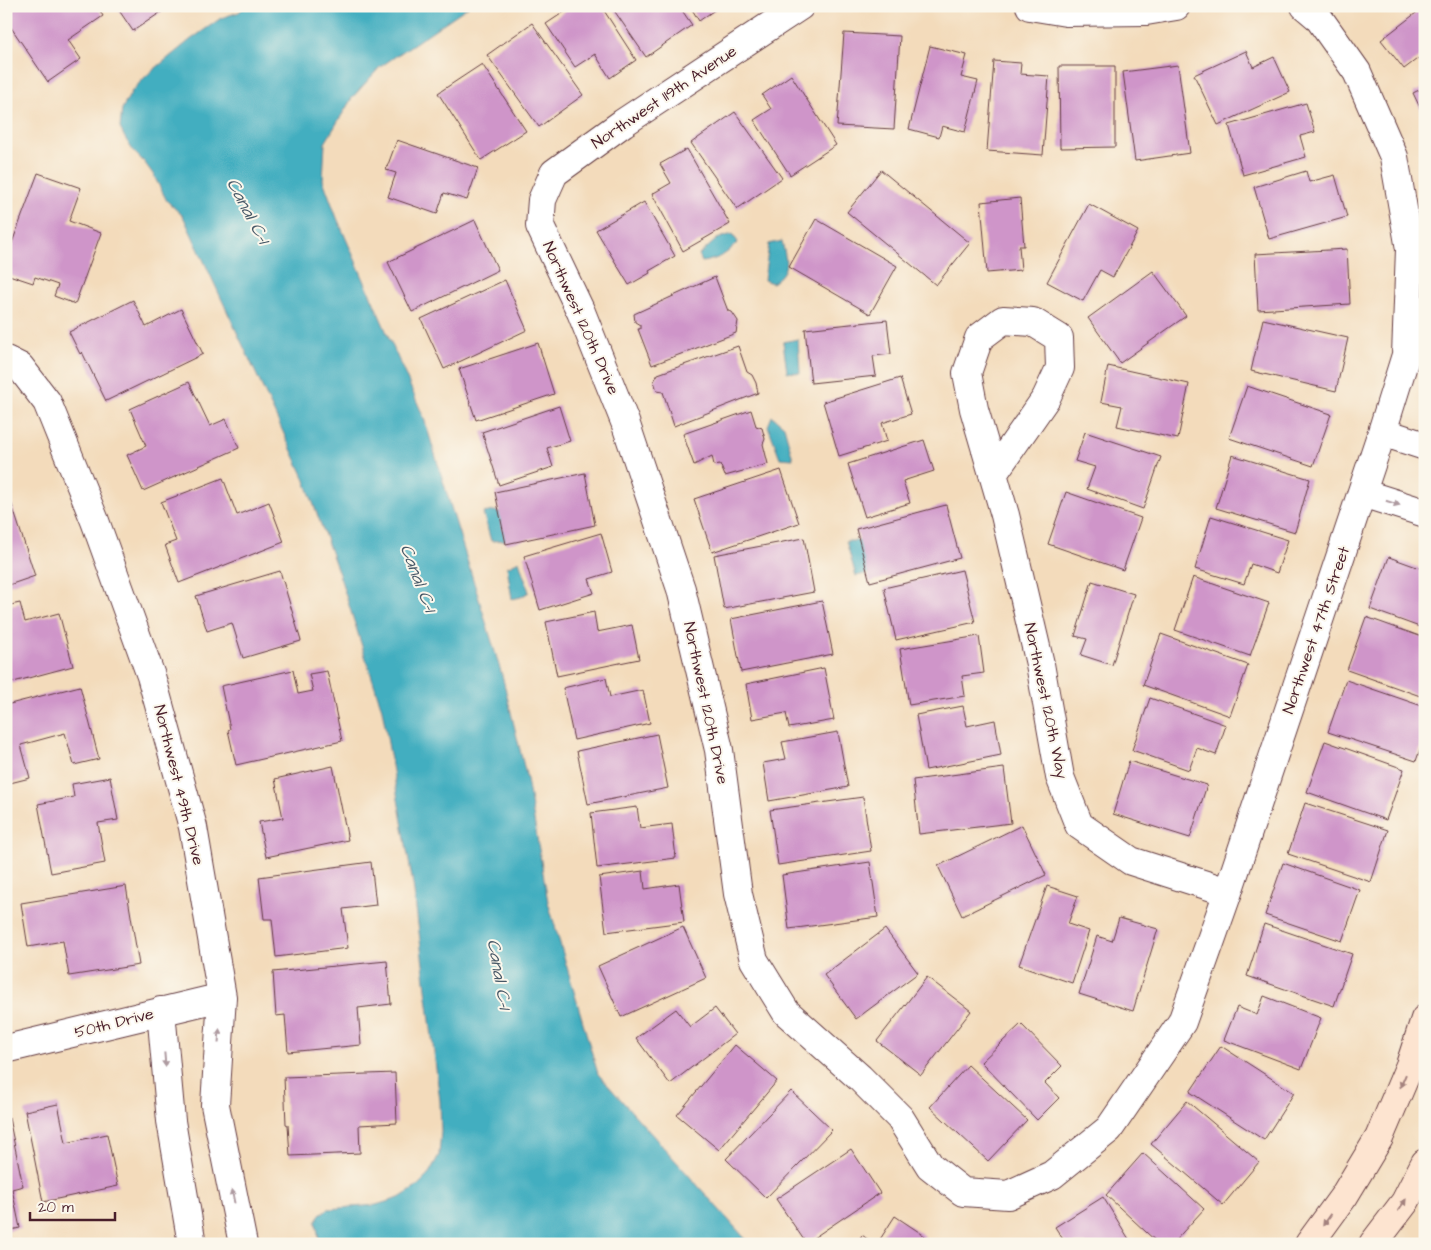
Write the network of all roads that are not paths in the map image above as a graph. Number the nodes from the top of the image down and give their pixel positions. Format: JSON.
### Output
{"nodes":[{"id":1,"x":800,"y":6,"type":"edge"},
{"id":2,"x":1030,"y":6,"type":"edge"},
{"id":3,"x":1176,"y":6,"type":"edge"},
{"id":4,"x":1305,"y":6,"type":"edge"},
{"id":5,"x":542,"y":200,"type":"joint"},
{"id":6,"x":6,"y":360,"type":"edge"},
{"id":7,"x":1382,"y":432,"type":"junction"},
{"id":8,"x":1425,"y":446,"type":"edge"},
{"id":9,"x":993,"y":474,"type":"junction"},
{"id":10,"x":1362,"y":493,"type":"junction"},
{"id":11,"x":1425,"y":513,"type":"edge"},
{"id":12,"x":1228,"y":892,"type":"junction"},
{"id":13,"x":222,"y":997,"type":"junction"},
{"id":14,"x":161,"y":1011,"type":"junction"},
{"id":15,"x":1425,"y":1019,"type":"edge"},
{"id":16,"x":6,"y":1049,"type":"edge"},
{"id":17,"x":1425,"y":1163,"type":"edge"},
{"id":18,"x":1008,"y":1195,"type":"joint"},
{"id":19,"x":192,"y":1244,"type":"edge"},
{"id":20,"x":243,"y":1244,"type":"edge"},
{"id":21,"x":1309,"y":1244,"type":"edge"},
{"id":22,"x":1373,"y":1244,"type":"edge"}],
"edges":[{"from":1,"to":5,"type":"street","name":"Northwest 119th Avenue"},
{"from":2,"to":3,"type":"street"},
{"from":4,"to":7,"type":"street","name":"Northwest 47th Street"},
{"from":5,"to":18,"type":"street","name":"Northwest 120th Drive"},
{"from":6,"to":13,"type":"street","name":"Northwest 49th Drive"},
{"from":7,"to":8,"type":"street"},
{"from":7,"to":10,"type":"street","name":"Northwest 47th Street"},
{"from":9,"to":9,"type":"street","name":"Northwest 120th Way"},
{"from":9,"to":12,"type":"street","name":"Northwest 120th Way"},
{"from":10,"to":11,"type":"street","one_way":true},
{"from":10,"to":12,"type":"street","name":"Northwest 47th Street"},
{"from":12,"to":18,"type":"street","name":"Northwest 47th Street"},
{"from":13,"to":14,"type":"street","name":"50th Drive"},
{"from":20,"to":13,"type":"street","name":"Northwest 49th Drive","one_way":true},
{"from":14,"to":16,"type":"street","name":"50th Drive"},
{"from":14,"to":19,"type":"street","one_way":true},
{"from":15,"to":21,"type":"street","one_way":true},
{"from":22,"to":17,"type":"street","one_way":true}]}
